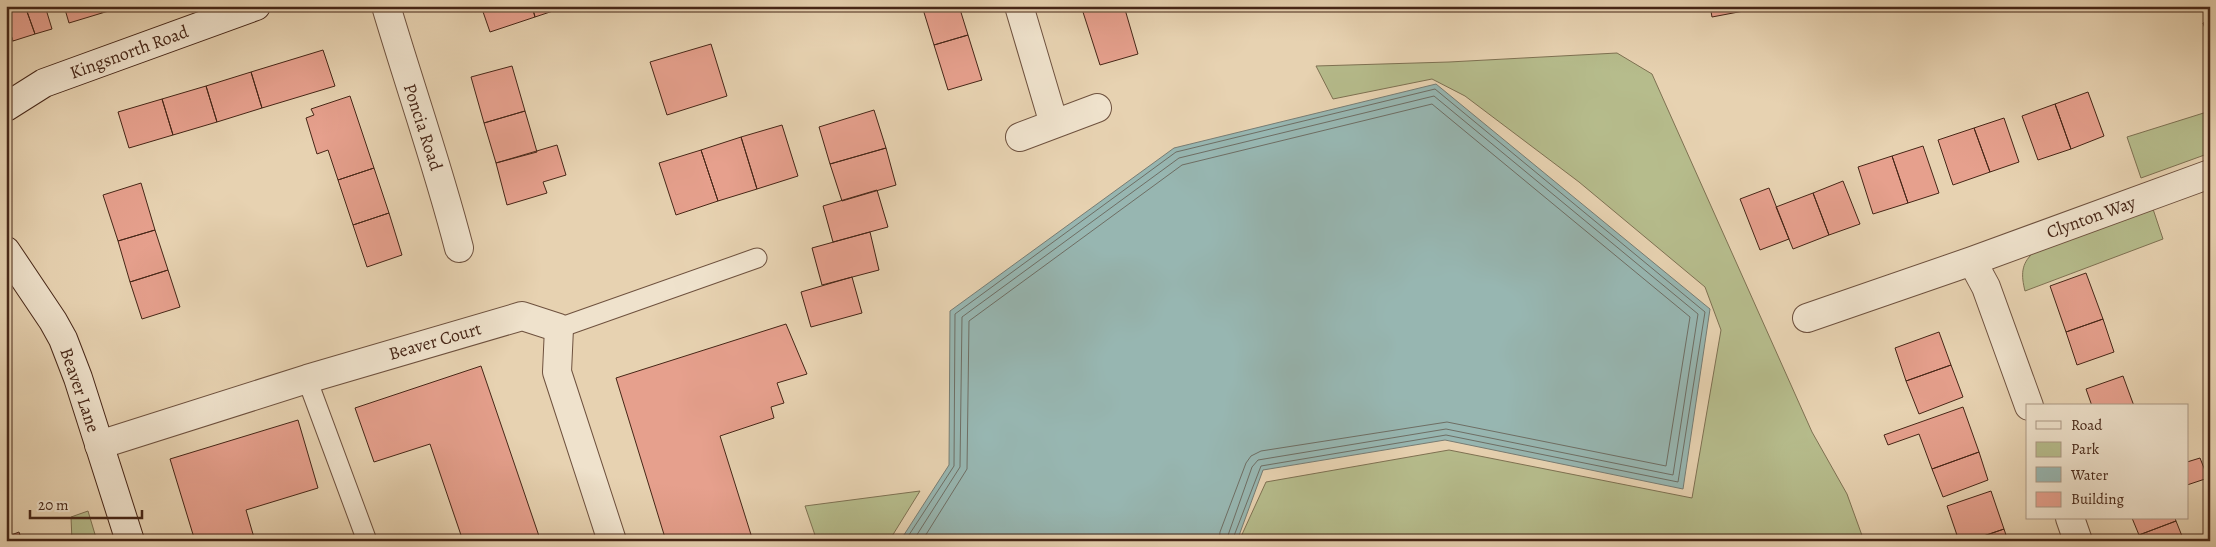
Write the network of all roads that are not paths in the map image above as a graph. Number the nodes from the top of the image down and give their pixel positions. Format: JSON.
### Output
{"nodes":[{"id":1,"x":256,"y":6,"type":"edge"},
{"id":2,"x":386,"y":6,"type":"edge"},
{"id":3,"x":1019,"y":6,"type":"edge"},
{"id":4,"x":6,"y":107,"type":"edge"},
{"id":5,"x":1097,"y":108,"type":"dead end"},
{"id":6,"x":1054,"y":124,"type":"junction"},
{"id":7,"x":1020,"y":137,"type":"dead end"},
{"id":8,"x":2210,"y":174,"type":"edge"},
{"id":9,"x":459,"y":248,"type":"dead end"},
{"id":10,"x":6,"y":252,"type":"edge"},
{"id":11,"x":757,"y":258,"type":"dead end"},
{"id":12,"x":1972,"y":261,"type":"junction"},
{"id":13,"x":1807,"y":318,"type":"dead end"},
{"id":14,"x":559,"y":328,"type":"junction"},
{"id":15,"x":307,"y":379,"type":"junction"},
{"id":16,"x":2028,"y":404,"type":"edge"},
{"id":17,"x":99,"y":444,"type":"junction"},
{"id":18,"x":2071,"y":520,"type":"edge"},
{"id":19,"x":130,"y":541,"type":"edge"},
{"id":20,"x":367,"y":541,"type":"edge"},
{"id":21,"x":612,"y":541,"type":"edge"},
{"id":22,"x":2078,"y":541,"type":"edge"}],
"edges":[{"from":1,"to":4,"type":"street","name":"Kingsnorth Road"},
{"from":2,"to":9,"type":"street","name":"Poncia Road"},
{"from":3,"to":6,"type":"street"},
{"from":5,"to":6,"type":"street"},
{"from":6,"to":7,"type":"street"},
{"from":8,"to":12,"type":"street","name":"Clynton Way"},
{"from":10,"to":17,"type":"street","name":"Beaver Lane"},
{"from":11,"to":14,"type":"lane"},
{"from":12,"to":13,"type":"street","name":"Clynton Way"},
{"from":12,"to":16,"type":"street"},
{"from":14,"to":15,"type":"street","name":"Beaver Court"},
{"from":14,"to":21,"type":"street"},
{"from":15,"to":17,"type":"street","name":"Beaver Court"},
{"from":15,"to":20,"type":"lane"},
{"from":17,"to":19,"type":"street","name":"Beaver Lane"},
{"from":18,"to":22,"type":"street"}]}
